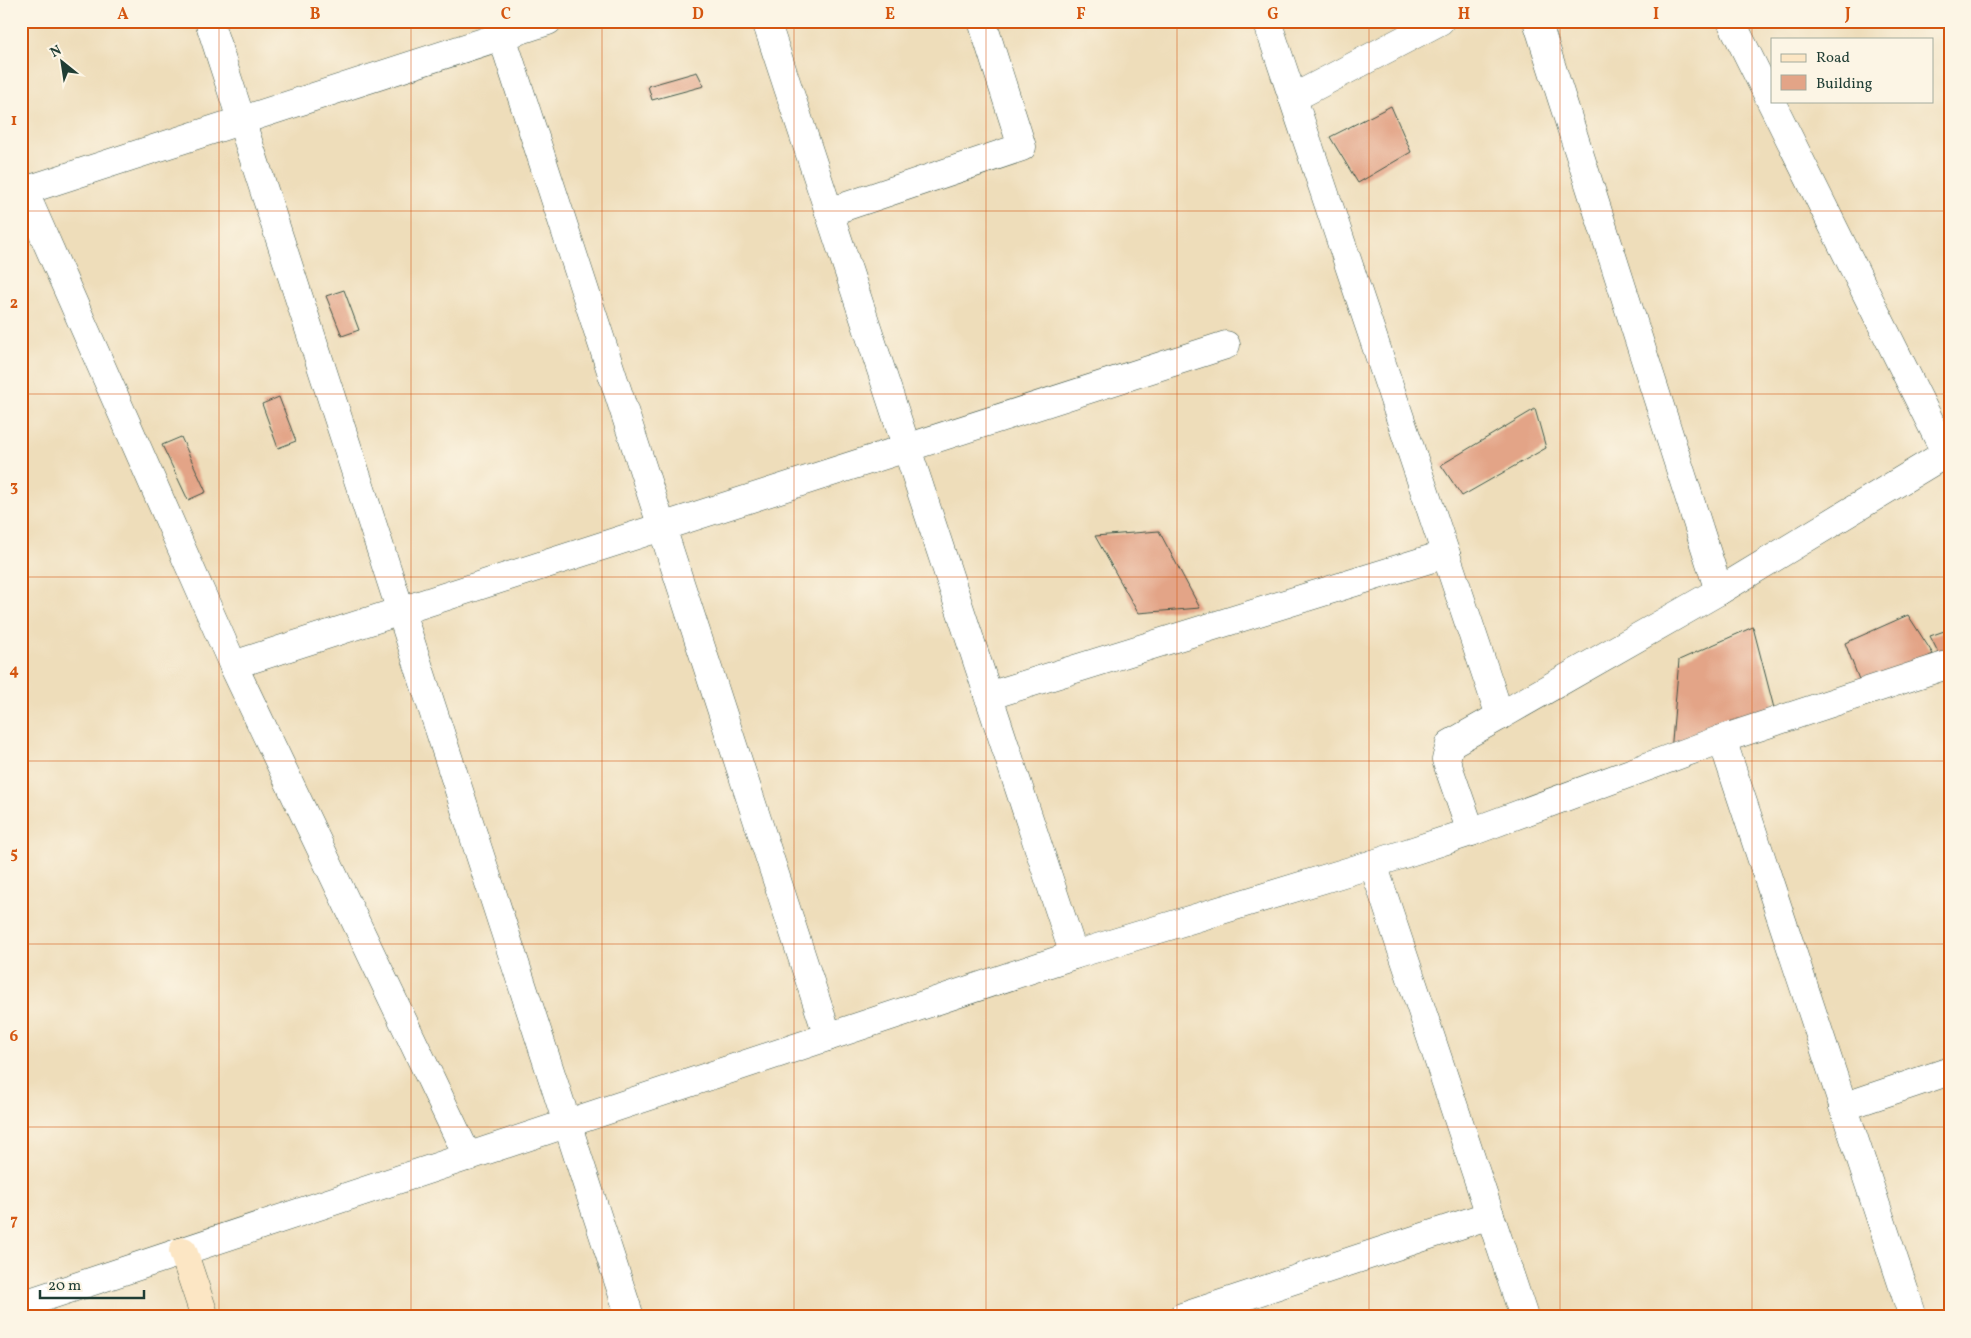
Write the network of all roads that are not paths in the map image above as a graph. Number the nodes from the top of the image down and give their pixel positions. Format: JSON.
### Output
{"nodes":[{"id":1,"x":209,"y":21,"type":"edge"},
{"id":2,"x":548,"y":21,"type":"edge"},
{"id":3,"x":766,"y":21,"type":"edge"},
{"id":4,"x":982,"y":21,"type":"edge"},
{"id":5,"x":1267,"y":21,"type":"edge"},
{"id":6,"x":1440,"y":21,"type":"edge"},
{"id":7,"x":1537,"y":21,"type":"edge"},
{"id":8,"x":1731,"y":21,"type":"edge"},
{"id":9,"x":499,"y":29,"type":"edge"},
{"id":10,"x":1293,"y":98,"type":"junction"},
{"id":11,"x":1771,"y":100,"type":"edge"},
{"id":12,"x":1772,"y":102,"type":"edge"},
{"id":13,"x":241,"y":120,"type":"junction"},
{"id":14,"x":22,"y":188,"type":"edge"},
{"id":15,"x":829,"y":212,"type":"junction"},
{"id":16,"x":1226,"y":346,"type":"dead end"},
{"id":17,"x":907,"y":448,"type":"junction"},
{"id":18,"x":1948,"y":452,"type":"edge"},
{"id":19,"x":662,"y":527,"type":"junction"},
{"id":20,"x":1446,"y":554,"type":"junction"},
{"id":21,"x":1719,"y":591,"type":"junction"},
{"id":22,"x":401,"y":612,"type":"junction"},
{"id":23,"x":1950,"y":664,"type":"edge"},
{"id":24,"x":233,"y":665,"type":"junction"},
{"id":25,"x":988,"y":696,"type":"junction"},
{"id":26,"x":1500,"y":716,"type":"junction"},
{"id":27,"x":1722,"y":739,"type":"junction"},
{"id":28,"x":1471,"y":832,"type":"junction"},
{"id":29,"x":1373,"y":864,"type":"junction"},
{"id":30,"x":1074,"y":955,"type":"junction"},
{"id":31,"x":828,"y":1037,"type":"junction"},
{"id":32,"x":1950,"y":1071,"type":"edge"},
{"id":33,"x":1843,"y":1107,"type":"junction"},
{"id":34,"x":567,"y":1123,"type":"junction"},
{"id":35,"x":468,"y":1157,"type":"junction"},
{"id":36,"x":1490,"y":1215,"type":"junction"},
{"id":37,"x":183,"y":1251,"type":"junction"},
{"id":38,"x":21,"y":1305,"type":"edge"},
{"id":39,"x":205,"y":1317,"type":"edge"},
{"id":40,"x":630,"y":1317,"type":"edge"},
{"id":41,"x":1182,"y":1317,"type":"edge"},
{"id":42,"x":1524,"y":1317,"type":"edge"},
{"id":43,"x":1913,"y":1317,"type":"edge"}],
"edges":[{"from":1,"to":13,"type":"street"},
{"from":2,"to":9,"type":"street"},
{"from":3,"to":15,"type":"street"},
{"from":4,"to":15,"type":"street"},
{"from":5,"to":10,"type":"street"},
{"from":6,"to":10,"type":"street"},
{"from":7,"to":21,"type":"street"},
{"from":8,"to":11,"type":"street"},
{"from":9,"to":13,"type":"street"},
{"from":9,"to":19,"type":"street"},
{"from":10,"to":20,"type":"street"},
{"from":12,"to":18,"type":"street"},
{"from":13,"to":14,"type":"street"},
{"from":13,"to":22,"type":"street"},
{"from":14,"to":24,"type":"street"},
{"from":15,"to":17,"type":"street"},
{"from":16,"to":17,"type":"street"},
{"from":17,"to":19,"type":"street"},
{"from":17,"to":25,"type":"street"},
{"from":18,"to":21,"type":"street"},
{"from":19,"to":22,"type":"street"},
{"from":19,"to":31,"type":"street"},
{"from":20,"to":25,"type":"street"},
{"from":20,"to":26,"type":"street"},
{"from":21,"to":26,"type":"street"},
{"from":22,"to":24,"type":"street"},
{"from":22,"to":34,"type":"street"},
{"from":23,"to":27,"type":"street"},
{"from":24,"to":35,"type":"street"},
{"from":25,"to":30,"type":"street"},
{"from":26,"to":28,"type":"street"},
{"from":27,"to":28,"type":"street"},
{"from":27,"to":33,"type":"street"},
{"from":28,"to":29,"type":"street"},
{"from":29,"to":30,"type":"street"},
{"from":29,"to":36,"type":"street"},
{"from":30,"to":31,"type":"street"},
{"from":31,"to":34,"type":"street"},
{"from":32,"to":33,"type":"street"},
{"from":33,"to":43,"type":"street"},
{"from":34,"to":35,"type":"street"},
{"from":34,"to":40,"type":"street"},
{"from":35,"to":37,"type":"street"},
{"from":36,"to":41,"type":"street"},
{"from":36,"to":42,"type":"street"},
{"from":37,"to":38,"type":"street"},
{"from":37,"to":39,"type":"street"}]}
